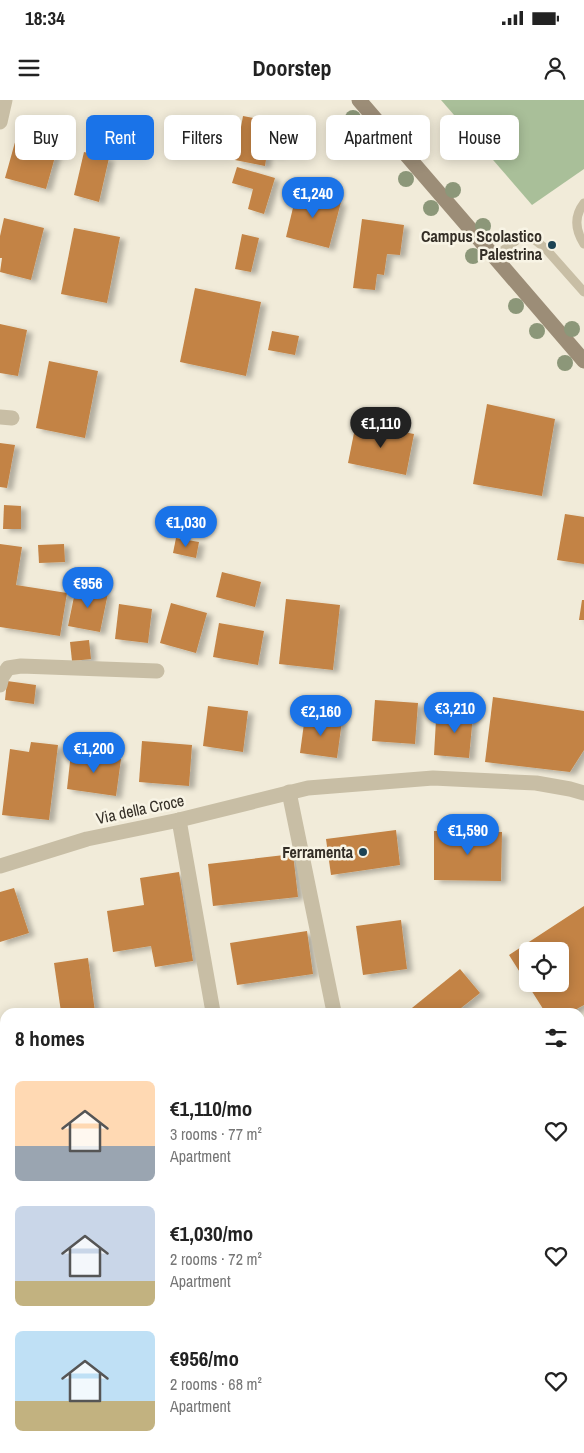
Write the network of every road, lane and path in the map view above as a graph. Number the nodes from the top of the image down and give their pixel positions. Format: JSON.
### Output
{"nodes":[{"id":1,"x":5,"y":100,"type":"edge"},
{"id":2,"x":359,"y":100,"type":"edge"},
{"id":3,"x":0,"y":122,"type":"edge"},
{"id":4,"x":584,"y":203,"type":"edge"},
{"id":5,"x":584,"y":244,"type":"edge"},
{"id":6,"x":494,"y":257,"type":"junction"},
{"id":7,"x":584,"y":292,"type":"edge"},
{"id":8,"x":584,"y":361,"type":"edge"},
{"id":9,"x":158,"y":671,"type":"dead end"},
{"id":10,"x":0,"y":685,"type":"edge"},
{"id":11,"x":289,"y":792,"type":"junction"},
{"id":12,"x":584,"y":793,"type":"edge"},
{"id":13,"x":179,"y":820,"type":"junction"},
{"id":14,"x":0,"y":866,"type":"edge"},
{"id":15,"x":211,"y":1008,"type":"edge"},
{"id":16,"x":333,"y":1008,"type":"edge"}],
"edges":[{"from":1,"to":3,"type":"street"},
{"from":2,"to":6,"type":"street"},
{"from":4,"to":5,"type":"lane"},
{"from":6,"to":7,"type":"lane"},
{"from":6,"to":8,"type":"street"},
{"from":9,"to":10,"type":"street"},
{"from":11,"to":12,"type":"street","name":"Via della Croce"},
{"from":11,"to":13,"type":"street","name":"Via della Croce"},
{"from":11,"to":16,"type":"street"},
{"from":13,"to":14,"type":"street","name":"Via della Croce"},
{"from":13,"to":15,"type":"street"}]}
